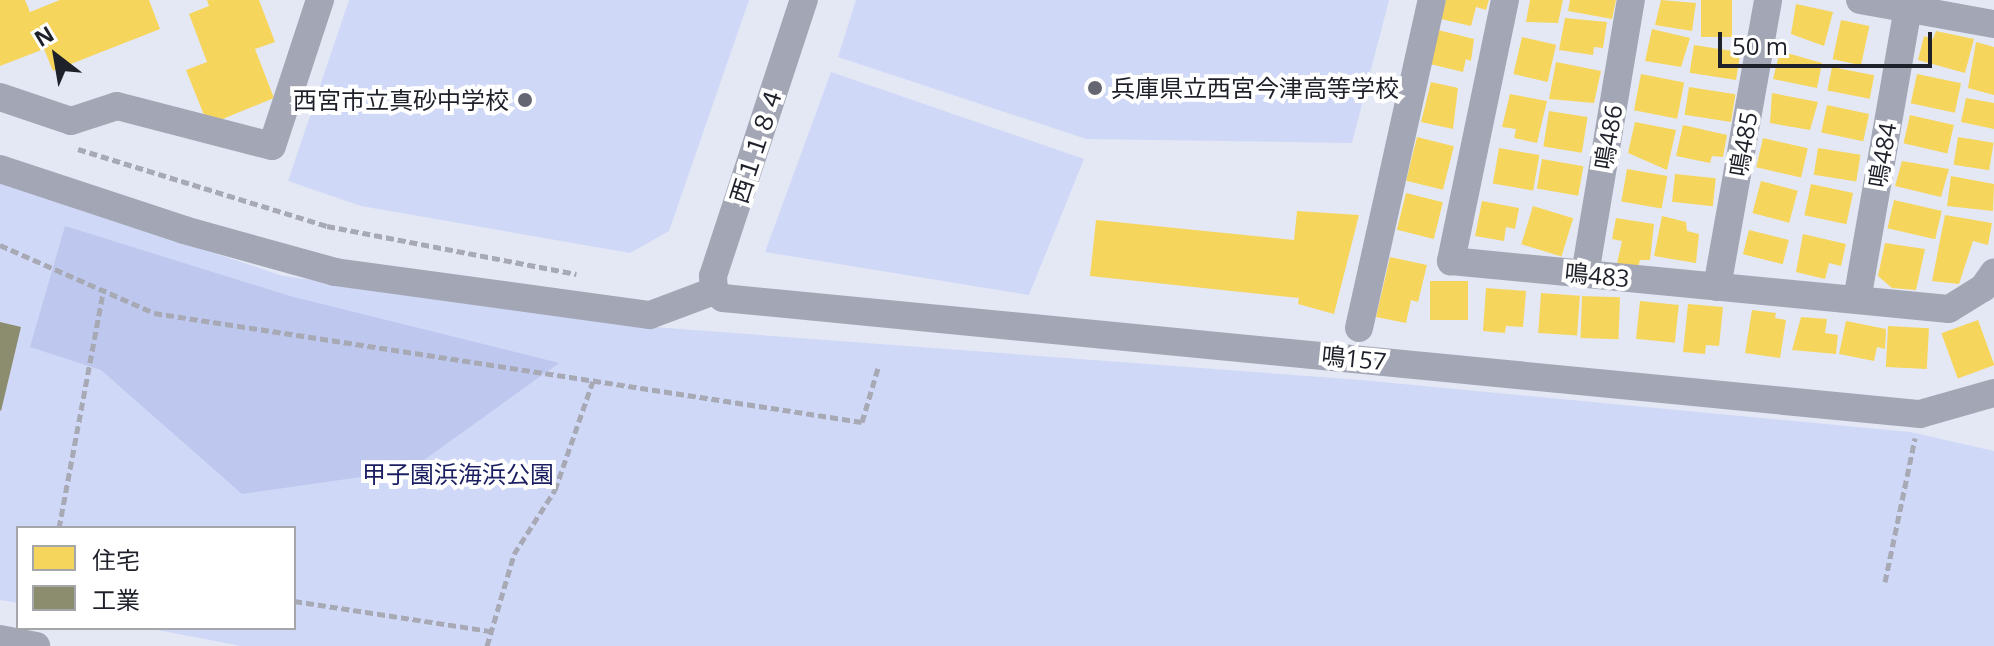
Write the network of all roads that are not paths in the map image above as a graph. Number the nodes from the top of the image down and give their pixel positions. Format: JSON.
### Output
{"nodes":[{"id":1,"x":320,"y":0,"type":"edge"},
{"id":2,"x":804,"y":0,"type":"edge"},
{"id":3,"x":1432,"y":0,"type":"edge"},
{"id":4,"x":1505,"y":0,"type":"edge"},
{"id":5,"x":1631,"y":0,"type":"edge"},
{"id":6,"x":1768,"y":0,"type":"edge"},
{"id":7,"x":1860,"y":0,"type":"edge"},
{"id":8,"x":1908,"y":9,"type":"junction"},
{"id":9,"x":1994,"y":24,"type":"edge"},
{"id":10,"x":0,"y":97,"type":"edge"},
{"id":11,"x":0,"y":169,"type":"edge"},
{"id":12,"x":1994,"y":272,"type":"edge"},
{"id":13,"x":1585,"y":274,"type":"junction"},
{"id":14,"x":1717,"y":287,"type":"junction"},
{"id":15,"x":714,"y":291,"type":"junction"},
{"id":16,"x":1857,"y":300,"type":"junction"},
{"id":17,"x":1359,"y":328,"type":"dead end"},
{"id":18,"x":1994,"y":393,"type":"edge"},
{"id":19,"x":0,"y":639,"type":"edge"},
{"id":20,"x":36,"y":646,"type":"edge"}],
"edges":[{"from":1,"to":10,"type":"street"},
{"from":2,"to":15,"type":"street","name":"西１１８４"},
{"from":3,"to":17,"type":"street"},
{"from":4,"to":13,"type":"street","name":"鳴483"},
{"from":5,"to":13,"type":"street","name":"鳴486"},
{"from":6,"to":14,"type":"street","name":"鳴485"},
{"from":7,"to":8,"type":"street"},
{"from":8,"to":9,"type":"street"},
{"from":8,"to":16,"type":"street","name":"鳴484"},
{"from":11,"to":15,"type":"street"},
{"from":12,"to":16,"type":"street","name":"鳴483"},
{"from":13,"to":14,"type":"street","name":"鳴483"},
{"from":14,"to":16,"type":"street","name":"鳴483"},
{"from":15,"to":18,"type":"street","name":"鳴157"},
{"from":19,"to":20,"type":"street"}]}
